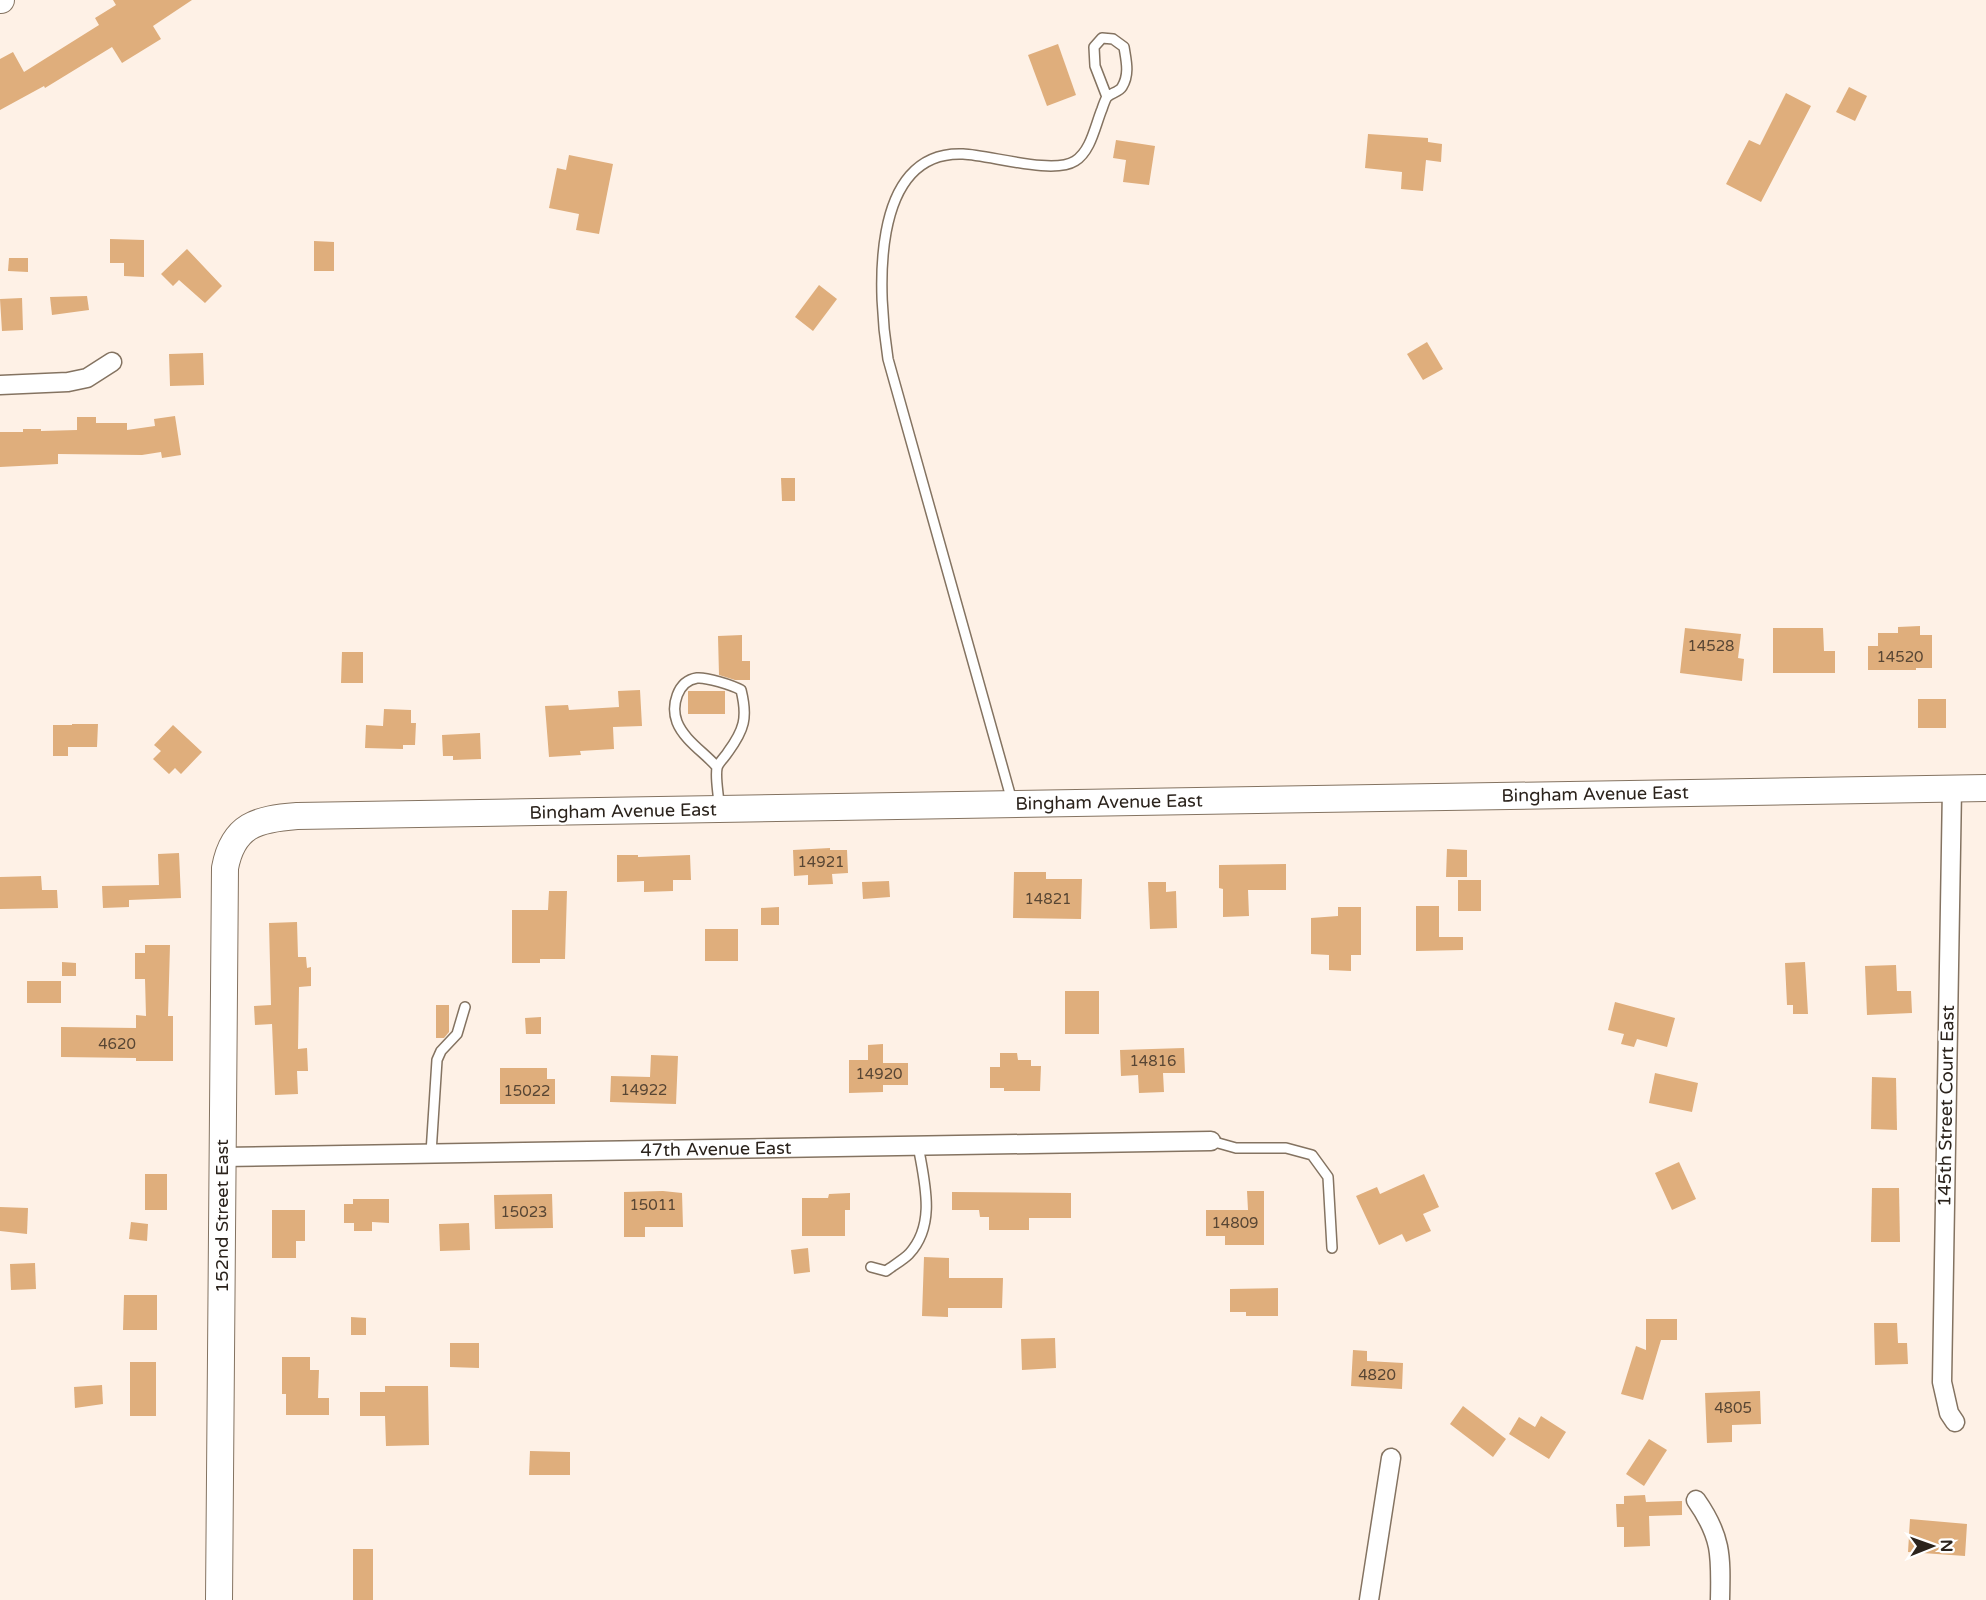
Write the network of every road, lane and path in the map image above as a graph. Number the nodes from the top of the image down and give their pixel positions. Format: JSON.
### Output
{"nodes":[{"id":1,"x":1107,"y":98,"type":"junction"},
{"id":2,"x":112,"y":362,"type":"dead end"},
{"id":3,"x":0,"y":385,"type":"edge"},
{"id":4,"x":717,"y":767,"type":"junction"},
{"id":5,"x":1952,"y":788,"type":"junction"},
{"id":6,"x":1986,"y":788,"type":"edge"},
{"id":7,"x":1013,"y":804,"type":"junction"},
{"id":8,"x":720,"y":809,"type":"junction"},
{"id":9,"x":238,"y":835,"type":"joint"},
{"id":10,"x":465,"y":1007,"type":"dead end"},
{"id":11,"x":1210,"y":1141,"type":"joint"},
{"id":12,"x":918,"y":1145,"type":"junction"},
{"id":13,"x":431,"y":1153,"type":"junction"},
{"id":14,"x":222,"y":1156,"type":"junction"},
{"id":15,"x":1332,"y":1248,"type":"dead end"},
{"id":16,"x":871,"y":1267,"type":"dead end"},
{"id":17,"x":1955,"y":1422,"type":"dead end"},
{"id":18,"x":1391,"y":1458,"type":"dead end"},
{"id":19,"x":1696,"y":1500,"type":"dead end"},
{"id":20,"x":219,"y":1600,"type":"edge"},
{"id":21,"x":1369,"y":1600,"type":"edge"},
{"id":22,"x":1720,"y":1600,"type":"edge"}],
"edges":[{"from":1,"to":1,"type":"lane"},
{"from":1,"to":7,"type":"lane"},
{"from":2,"to":3,"type":"street"},
{"from":4,"to":4,"type":"lane"},
{"from":4,"to":8,"type":"lane"},
{"from":5,"to":6,"type":"street","name":"Bingham Avenue East"},
{"from":5,"to":7,"type":"street","name":"Bingham Avenue East"},
{"from":5,"to":17,"type":"street","name":"145th Street Court East"},
{"from":7,"to":8,"type":"street","name":"Bingham Avenue East"},
{"from":8,"to":9,"type":"street","name":"Bingham Avenue East"},
{"from":9,"to":14,"type":"street","name":"152nd Street East"},
{"from":10,"to":13,"type":"lane"},
{"from":11,"to":12,"type":"street","name":"47th Avenue East"},
{"from":11,"to":15,"type":"lane"},
{"from":12,"to":13,"type":"street","name":"47th Avenue East"},
{"from":12,"to":16,"type":"lane"},
{"from":13,"to":14,"type":"street","name":"47th Avenue East"},
{"from":14,"to":20,"type":"street","name":"152nd Street East"},
{"from":18,"to":21,"type":"street"},
{"from":19,"to":22,"type":"street"}]}
